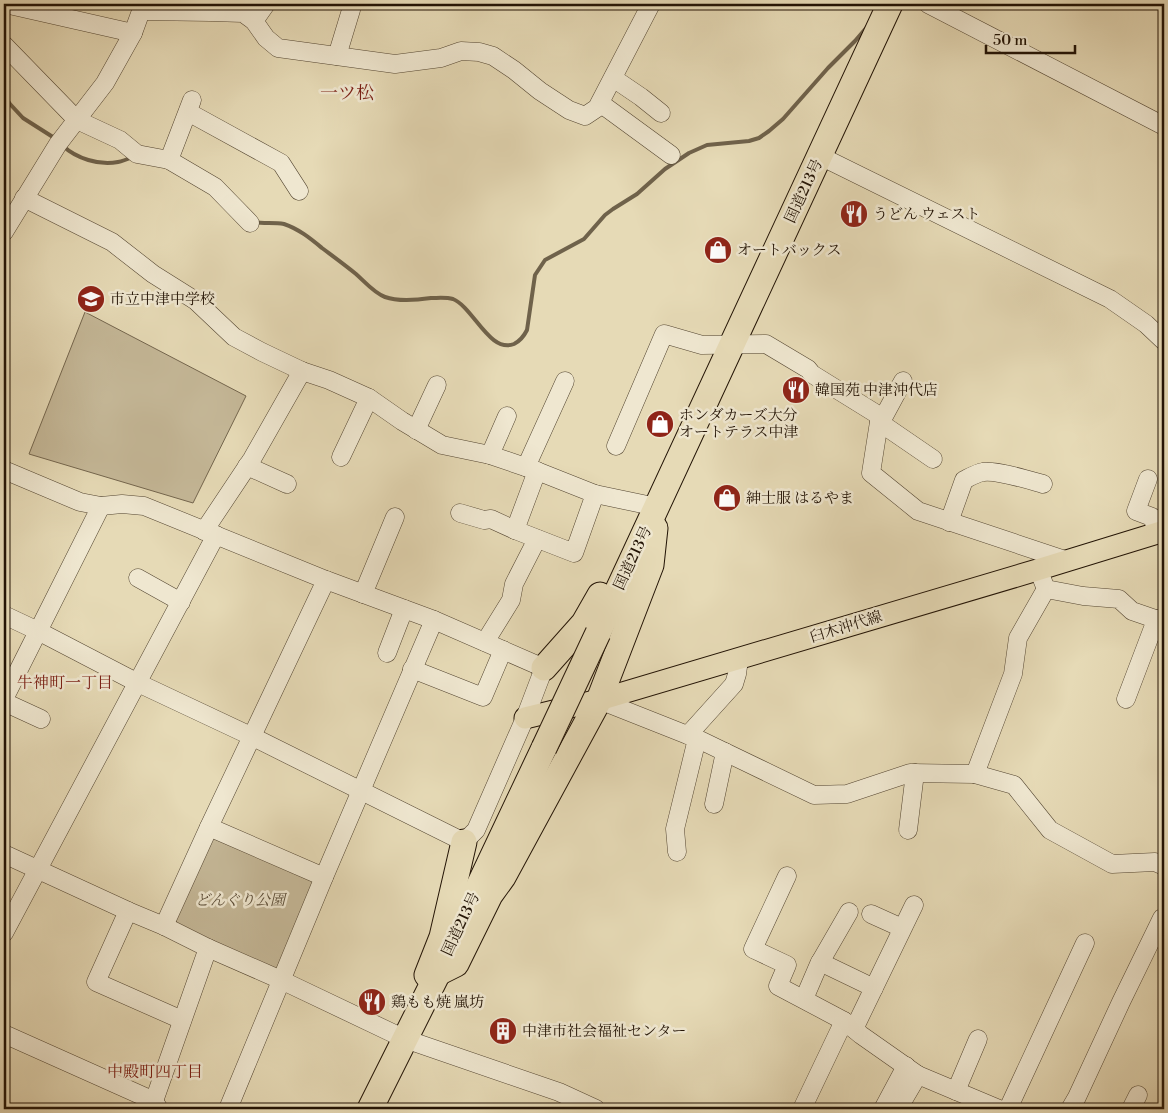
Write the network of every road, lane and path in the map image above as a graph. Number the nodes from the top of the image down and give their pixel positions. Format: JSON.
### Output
{"nodes":[{"id":1,"x":5,"y":4,"type":"edge"},
{"id":2,"x":266,"y":4,"type":"edge"},
{"id":3,"x":651,"y":4,"type":"edge"},
{"id":4,"x":890,"y":4,"type":"edge"},
{"id":5,"x":928,"y":4,"type":"edge"},
{"id":6,"x":141,"y":8,"type":"edge"},
{"id":7,"x":351,"y":10,"type":"dead end"},
{"id":8,"x":254,"y":21,"type":"junction"},
{"id":9,"x":133,"y":33,"type":"junction"},
{"id":10,"x":4,"y":45,"type":"edge"},
{"id":11,"x":336,"y":56,"type":"junction"},
{"id":12,"x":613,"y":78,"type":"junction"},
{"id":13,"x":600,"y":102,"type":"junction"},
{"id":14,"x":661,"y":113,"type":"dead end"},
{"id":15,"x":77,"y":120,"type":"junction"},
{"id":16,"x":1164,"y":126,"type":"edge"},
{"id":17,"x":671,"y":155,"type":"dead end"},
{"id":18,"x":820,"y":156,"type":"junction"},
{"id":19,"x":169,"y":160,"type":"junction"},
{"id":20,"x":299,"y":191,"type":"dead end"},
{"id":21,"x":24,"y":198,"type":"junction"},
{"id":22,"x":250,"y":223,"type":"dead end"},
{"id":23,"x":4,"y":232,"type":"edge"},
{"id":24,"x":1164,"y":341,"type":"edge"},
{"id":25,"x":733,"y":344,"type":"junction"},
{"id":26,"x":302,"y":371,"type":"junction"},
{"id":27,"x":565,"y":380,"type":"dead end"},
{"id":28,"x":903,"y":382,"type":"dead end"},
{"id":29,"x":437,"y":385,"type":"dead end"},
{"id":30,"x":369,"y":398,"type":"junction"},
{"id":31,"x":507,"y":416,"type":"dead end"},
{"id":32,"x":881,"y":420,"type":"junction"},
{"id":33,"x":416,"y":430,"type":"junction"},
{"id":34,"x":616,"y":446,"type":"dead end"},
{"id":35,"x":490,"y":455,"type":"junction"},
{"id":36,"x":341,"y":457,"type":"dead end"},
{"id":37,"x":933,"y":459,"type":"dead end"},
{"id":38,"x":247,"y":466,"type":"junction"},
{"id":39,"x":531,"y":469,"type":"junction"},
{"id":40,"x":4,"y":470,"type":"edge"},
{"id":41,"x":1148,"y":479,"type":"dead end"},
{"id":42,"x":288,"y":484,"type":"dead end"},
{"id":43,"x":1043,"y":484,"type":"dead end"},
{"id":44,"x":595,"y":494,"type":"junction"},
{"id":45,"x":101,"y":506,"type":"junction"},
{"id":46,"x":657,"y":507,"type":"junction"},
{"id":47,"x":460,"y":513,"type":"dead end"},
{"id":48,"x":395,"y":517,"type":"dead end"},
{"id":49,"x":950,"y":522,"type":"junction"},
{"id":50,"x":515,"y":530,"type":"junction"},
{"id":51,"x":1161,"y":532,"type":"edge"},
{"id":52,"x":210,"y":533,"type":"junction"},
{"id":53,"x":537,"y":539,"type":"junction"},
{"id":54,"x":1068,"y":561,"type":"junction"},
{"id":55,"x":138,"y":578,"type":"dead end"},
{"id":56,"x":1042,"y":579,"type":"junction"},
{"id":57,"x":326,"y":580,"type":"junction"},
{"id":58,"x":364,"y":594,"type":"junction"},
{"id":59,"x":181,"y":602,"type":"junction"},
{"id":60,"x":404,"y":609,"type":"junction"},
{"id":61,"x":4,"y":615,"type":"edge"},
{"id":62,"x":434,"y":620,"type":"junction"},
{"id":63,"x":1162,"y":620,"type":"edge"},
{"id":64,"x":38,"y":631,"type":"junction"},
{"id":65,"x":485,"y":642,"type":"junction"},
{"id":66,"x":503,"y":650,"type":"junction"},
{"id":67,"x":387,"y":653,"type":"dead end"},
{"id":68,"x":739,"y":659,"type":"junction"},
{"id":69,"x":544,"y":668,"type":"junction"},
{"id":70,"x":412,"y":669,"type":"junction"},
{"id":71,"x":138,"y":683,"type":"junction"},
{"id":72,"x":1126,"y":699,"type":"dead end"},
{"id":73,"x":599,"y":700,"type":"junction"},
{"id":74,"x":4,"y":701,"type":"edge"},
{"id":75,"x":525,"y":718,"type":"junction"},
{"id":76,"x":41,"y":719,"type":"dead end"},
{"id":77,"x":252,"y":737,"type":"junction"},
{"id":78,"x":692,"y":737,"type":"junction"},
{"id":79,"x":725,"y":752,"type":"junction"},
{"id":80,"x":915,"y":773,"type":"junction"},
{"id":81,"x":975,"y":774,"type":"junction"},
{"id":82,"x":360,"y":790,"type":"junction"},
{"id":83,"x":714,"y":804,"type":"dead end"},
{"id":84,"x":209,"y":827,"type":"junction"},
{"id":85,"x":908,"y":830,"type":"dead end"},
{"id":86,"x":464,"y":842,"type":"junction"},
{"id":87,"x":677,"y":852,"type":"dead end"},
{"id":88,"x":4,"y":854,"type":"edge"},
{"id":89,"x":1164,"y":866,"type":"edge"},
{"id":90,"x":38,"y":870,"type":"junction"},
{"id":91,"x":787,"y":876,"type":"dead end"},
{"id":92,"x":324,"y":877,"type":"junction"},
{"id":93,"x":914,"y":905,"type":"dead end"},
{"id":94,"x":128,"y":911,"type":"junction"},
{"id":95,"x":848,"y":912,"type":"dead end"},
{"id":96,"x":1163,"y":912,"type":"edge"},
{"id":97,"x":871,"y":914,"type":"dead end"},
{"id":98,"x":164,"y":926,"type":"junction"},
{"id":99,"x":902,"y":928,"type":"junction"},
{"id":100,"x":4,"y":933,"type":"edge"},
{"id":101,"x":1085,"y":943,"type":"dead end"},
{"id":102,"x":208,"y":948,"type":"junction"},
{"id":103,"x":820,"y":962,"type":"junction"},
{"id":104,"x":438,"y":973,"type":"junction"},
{"id":105,"x":281,"y":980,"type":"junction"},
{"id":106,"x":874,"y":988,"type":"junction"},
{"id":107,"x":804,"y":999,"type":"junction"},
{"id":108,"x":182,"y":1020,"type":"junction"},
{"id":109,"x":849,"y":1025,"type":"junction"},
{"id":110,"x":4,"y":1034,"type":"edge"},
{"id":111,"x":405,"y":1039,"type":"junction"},
{"id":112,"x":978,"y":1039,"type":"dead end"},
{"id":113,"x":912,"y":1070,"type":"junction"},
{"id":114,"x":956,"y":1091,"type":"junction"},
{"id":115,"x":156,"y":1105,"type":"edge"},
{"id":116,"x":228,"y":1109,"type":"edge"},
{"id":117,"x":370,"y":1109,"type":"edge"},
{"id":118,"x":596,"y":1109,"type":"edge"},
{"id":119,"x":802,"y":1109,"type":"edge"},
{"id":120,"x":883,"y":1109,"type":"edge"},
{"id":121,"x":898,"y":1109,"type":"edge"},
{"id":122,"x":1000,"y":1109,"type":"edge"},
{"id":123,"x":1008,"y":1109,"type":"edge"},
{"id":124,"x":1070,"y":1109,"type":"edge"}],
"edges":[{"from":1,"to":9,"type":"street"},
{"from":2,"to":8,"type":"street"},
{"from":3,"to":12,"type":"street"},
{"from":4,"to":18,"type":"highway","name":"国道213号"},
{"from":5,"to":16,"type":"street"},
{"from":6,"to":8,"type":"street"},
{"from":6,"to":9,"type":"street"},
{"from":7,"to":11,"type":"street"},
{"from":8,"to":11,"type":"street"},
{"from":9,"to":15,"type":"street"},
{"from":10,"to":15,"type":"street"},
{"from":11,"to":13,"type":"street"},
{"from":12,"to":13,"type":"street"},
{"from":12,"to":14,"type":"street"},
{"from":13,"to":17,"type":"street"},
{"from":15,"to":19,"type":"street"},
{"from":15,"to":21,"type":"street"},
{"from":18,"to":24,"type":"street"},
{"from":18,"to":25,"type":"highway","name":"国道213号"},
{"from":19,"to":20,"type":"street"},
{"from":19,"to":22,"type":"street"},
{"from":21,"to":23,"type":"street"},
{"from":21,"to":26,"type":"street"},
{"from":25,"to":32,"type":"street"},
{"from":25,"to":34,"type":"street"},
{"from":25,"to":46,"type":"highway","name":"国道213号"},
{"from":26,"to":30,"type":"street"},
{"from":26,"to":38,"type":"street"},
{"from":27,"to":39,"type":"street"},
{"from":28,"to":32,"type":"street"},
{"from":29,"to":33,"type":"street"},
{"from":30,"to":33,"type":"street"},
{"from":30,"to":36,"type":"street"},
{"from":31,"to":35,"type":"street"},
{"from":32,"to":37,"type":"street"},
{"from":32,"to":49,"type":"street"},
{"from":33,"to":35,"type":"street"},
{"from":35,"to":39,"type":"street"},
{"from":38,"to":42,"type":"street"},
{"from":38,"to":52,"type":"street"},
{"from":39,"to":44,"type":"street"},
{"from":39,"to":50,"type":"street"},
{"from":40,"to":45,"type":"street"},
{"from":41,"to":51,"type":"street"},
{"from":43,"to":49,"type":"street"},
{"from":44,"to":46,"type":"street"},
{"from":44,"to":53,"type":"street"},
{"from":45,"to":52,"type":"street"},
{"from":45,"to":64,"type":"street"},
{"from":46,"to":69,"type":"highway"},
{"from":46,"to":73,"type":"highway"},
{"from":46,"to":104,"type":"highway","name":"国道213号","bridge":true},
{"from":47,"to":50,"type":"street"},
{"from":48,"to":58,"type":"street"},
{"from":49,"to":54,"type":"street"},
{"from":50,"to":53,"type":"street"},
{"from":51,"to":54,"type":"main road","name":"臼木沖代線"},
{"from":52,"to":57,"type":"street"},
{"from":52,"to":59,"type":"street"},
{"from":53,"to":65,"type":"street"},
{"from":54,"to":56,"type":"main road","name":"臼木沖代線"},
{"from":55,"to":59,"type":"street"},
{"from":56,"to":63,"type":"street"},
{"from":56,"to":68,"type":"main road","name":"臼木沖代線"},
{"from":56,"to":81,"type":"street"},
{"from":57,"to":58,"type":"street"},
{"from":57,"to":77,"type":"street"},
{"from":58,"to":60,"type":"street"},
{"from":59,"to":71,"type":"street"},
{"from":60,"to":62,"type":"street"},
{"from":60,"to":67,"type":"street"},
{"from":61,"to":64,"type":"street"},
{"from":62,"to":65,"type":"street"},
{"from":62,"to":70,"type":"street"},
{"from":63,"to":72,"type":"street"},
{"from":64,"to":71,"type":"street"},
{"from":64,"to":74,"type":"street"},
{"from":65,"to":66,"type":"street"},
{"from":66,"to":69,"type":"street"},
{"from":66,"to":70,"type":"street"},
{"from":68,"to":73,"type":"main road","name":"臼木沖代線"},
{"from":68,"to":78,"type":"street"},
{"from":69,"to":75,"type":"street"},
{"from":70,"to":82,"type":"street"},
{"from":71,"to":77,"type":"street"},
{"from":71,"to":90,"type":"street"},
{"from":73,"to":75,"type":"main road","name":"臼木沖代線"},
{"from":73,"to":78,"type":"street"},
{"from":73,"to":104,"type":"highway"},
{"from":74,"to":76,"type":"street"},
{"from":75,"to":86,"type":"street"},
{"from":77,"to":82,"type":"street"},
{"from":77,"to":84,"type":"street"},
{"from":78,"to":79,"type":"street"},
{"from":78,"to":87,"type":"street"},
{"from":79,"to":80,"type":"street"},
{"from":79,"to":83,"type":"street"},
{"from":80,"to":81,"type":"street"},
{"from":80,"to":85,"type":"street"},
{"from":81,"to":89,"type":"street"},
{"from":82,"to":86,"type":"street"},
{"from":82,"to":92,"type":"street"},
{"from":84,"to":92,"type":"street"},
{"from":84,"to":98,"type":"street"},
{"from":86,"to":111,"type":"highway"},
{"from":88,"to":90,"type":"street"},
{"from":90,"to":94,"type":"street"},
{"from":90,"to":100,"type":"street"},
{"from":91,"to":107,"type":"street"},
{"from":92,"to":105,"type":"street"},
{"from":93,"to":99,"type":"street"},
{"from":94,"to":98,"type":"street"},
{"from":94,"to":108,"type":"street"},
{"from":95,"to":103,"type":"street"},
{"from":96,"to":124,"type":"street"},
{"from":97,"to":99,"type":"street"},
{"from":98,"to":102,"type":"street"},
{"from":99,"to":106,"type":"street"},
{"from":101,"to":123,"type":"street"},
{"from":102,"to":105,"type":"street"},
{"from":102,"to":108,"type":"street"},
{"from":103,"to":106,"type":"street"},
{"from":103,"to":107,"type":"street"},
{"from":104,"to":111,"type":"highway","name":"国道213号"},
{"from":105,"to":111,"type":"street"},
{"from":105,"to":116,"type":"street"},
{"from":106,"to":109,"type":"street"},
{"from":107,"to":109,"type":"street"},
{"from":108,"to":115,"type":"street"},
{"from":109,"to":113,"type":"street"},
{"from":109,"to":119,"type":"street"},
{"from":110,"to":115,"type":"street"},
{"from":111,"to":117,"type":"highway","name":"国道213号"},
{"from":111,"to":118,"type":"street"},
{"from":112,"to":114,"type":"street"},
{"from":113,"to":114,"type":"street"},
{"from":113,"to":120,"type":"street"},
{"from":113,"to":121,"type":"street"},
{"from":114,"to":122,"type":"street"}]}
